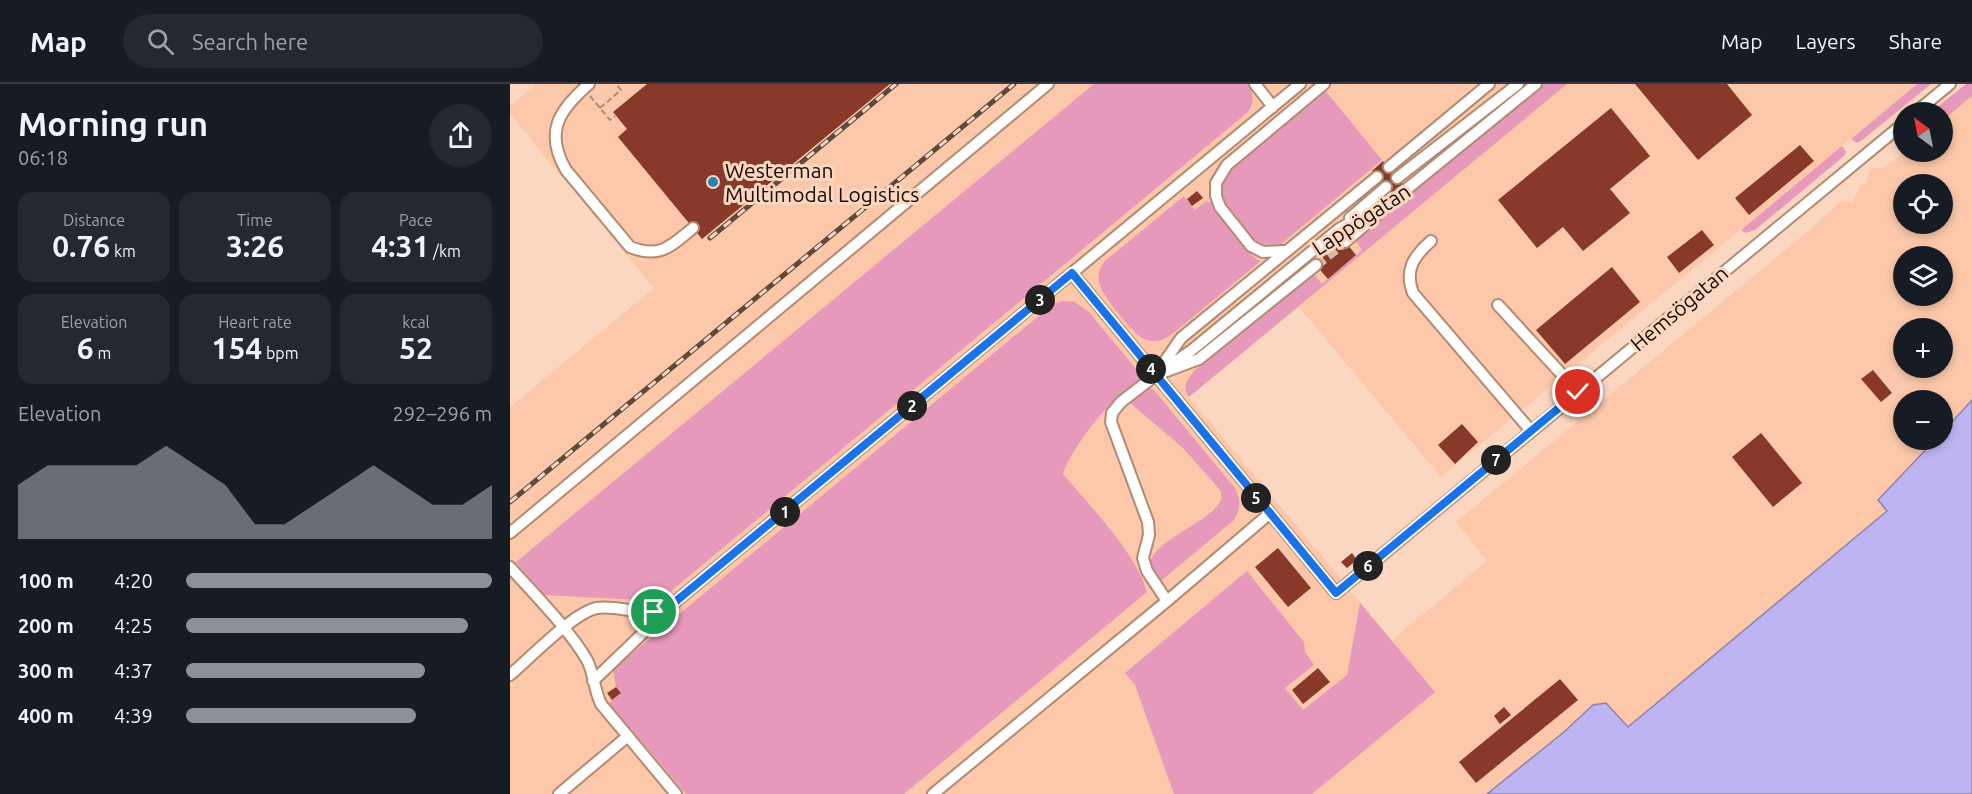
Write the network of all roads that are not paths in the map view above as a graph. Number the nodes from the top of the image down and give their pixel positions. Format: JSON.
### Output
{"nodes":[{"id":1,"x":1047,"y":84,"type":"edge"},
{"id":2,"x":1255,"y":84,"type":"edge"},
{"id":3,"x":1300,"y":84,"type":"edge"},
{"id":4,"x":1324,"y":84,"type":"edge"},
{"id":5,"x":1489,"y":84,"type":"edge"},
{"id":6,"x":1518,"y":84,"type":"edge"},
{"id":7,"x":1536,"y":84,"type":"edge"},
{"id":8,"x":1950,"y":84,"type":"edge"},
{"id":9,"x":586,"y":86,"type":"edge"},
{"id":10,"x":1928,"y":102,"type":"edge"},
{"id":11,"x":1273,"y":107,"type":"junction"},
{"id":12,"x":1893,"y":132,"type":"edge"},
{"id":13,"x":1389,"y":167,"type":"dead end"},
{"id":14,"x":1377,"y":177,"type":"dead end"},
{"id":15,"x":1397,"y":178,"type":"dead end"},
{"id":16,"x":1386,"y":187,"type":"dead end"},
{"id":17,"x":1392,"y":201,"type":"junction"},
{"id":18,"x":693,"y":228,"type":"dead end"},
{"id":19,"x":1339,"y":229,"type":"junction"},
{"id":20,"x":1431,"y":241,"type":"dead end"},
{"id":21,"x":1344,"y":242,"type":"tunnel mouth"},
{"id":22,"x":1285,"y":251,"type":"junction"},
{"id":23,"x":1316,"y":265,"type":"tunnel mouth"},
{"id":24,"x":1072,"y":273,"type":"junction"},
{"id":25,"x":1498,"y":305,"type":"dead end"},
{"id":26,"x":1156,"y":375,"type":"junction"},
{"id":27,"x":1578,"y":392,"type":"junction"},
{"id":28,"x":1531,"y":431,"type":"junction"},
{"id":29,"x":1269,"y":514,"type":"junction"},
{"id":30,"x":510,"y":533,"type":"edge"},
{"id":31,"x":510,"y":567,"type":"edge"},
{"id":32,"x":1167,"y":601,"type":"junction"},
{"id":33,"x":669,"y":607,"type":"junction"},
{"id":34,"x":563,"y":629,"type":"junction"},
{"id":35,"x":510,"y":675,"type":"edge"},
{"id":36,"x":593,"y":681,"type":"junction"},
{"id":37,"x":628,"y":736,"type":"junction"},
{"id":38,"x":559,"y":794,"type":"edge"},
{"id":39,"x":676,"y":794,"type":"edge"},
{"id":40,"x":933,"y":794,"type":"edge"}],
"edges":[{"from":1,"to":30,"type":"street"},
{"from":2,"to":11,"type":"street"},
{"from":3,"to":11,"type":"street"},
{"from":4,"to":22,"type":"street"},
{"from":5,"to":13,"type":"street","name":"Lappögatan"},
{"from":6,"to":15,"type":"street"},
{"from":7,"to":17,"type":"street","name":"Lappögatan"},
{"from":8,"to":10,"type":"street"},
{"from":9,"to":18,"type":"street"},
{"from":11,"to":24,"type":"street"},
{"from":12,"to":27,"type":"street","name":"Hemsögatan"},
{"from":14,"to":22,"type":"street","name":"Lappögatan"},
{"from":16,"to":19,"type":"street"},
{"from":17,"to":19,"type":"street","name":"Lappögatan"},
{"from":17,"to":21,"type":"street"},
{"from":19,"to":26,"type":"street","name":"Lappögatan"},
{"from":20,"to":28,"type":"street"},
{"from":22,"to":26,"type":"street","name":"Lappögatan"},
{"from":23,"to":26,"type":"street"},
{"from":24,"to":26,"type":"street"},
{"from":24,"to":33,"type":"street"},
{"from":25,"to":27,"type":"street"},
{"from":26,"to":29,"type":"street"},
{"from":26,"to":32,"type":"street"},
{"from":27,"to":28,"type":"street","name":"Hemsögatan"},
{"from":28,"to":29,"type":"street","name":"Hemsögatan"},
{"from":29,"to":32,"type":"street"},
{"from":31,"to":34,"type":"street"},
{"from":32,"to":40,"type":"street"},
{"from":33,"to":34,"type":"street"},
{"from":33,"to":36,"type":"street"},
{"from":34,"to":35,"type":"street"},
{"from":34,"to":36,"type":"street"},
{"from":36,"to":37,"type":"street"},
{"from":37,"to":38,"type":"street"},
{"from":37,"to":39,"type":"street"}]}
